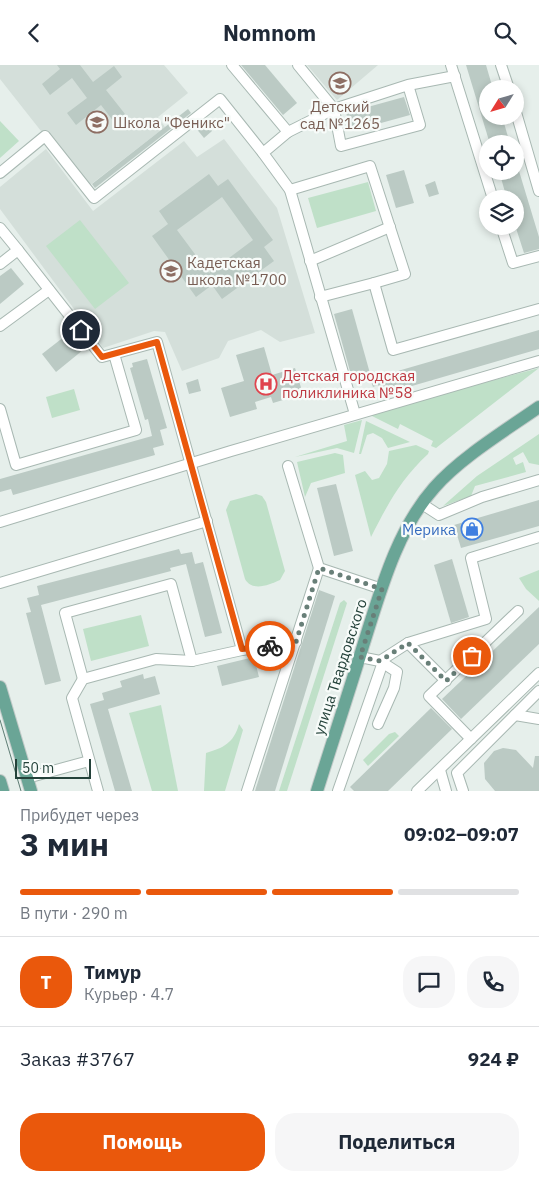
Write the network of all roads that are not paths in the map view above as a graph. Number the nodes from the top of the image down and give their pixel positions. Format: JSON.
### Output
{"nodes":[{"id":1,"x":232,"y":65,"type":"edge"},
{"id":2,"x":298,"y":65,"type":"edge"},
{"id":3,"x":451,"y":65,"type":"edge"},
{"id":4,"x":501,"y":65,"type":"edge"},
{"id":5,"x":455,"y":76,"type":"junction"},
{"id":6,"x":506,"y":80,"type":"edge"},
{"id":7,"x":408,"y":85,"type":"junction"},
{"id":8,"x":334,"y":109,"type":"junction"},
{"id":9,"x":520,"y":125,"type":"edge"},
{"id":10,"x":288,"y":132,"type":"junction"},
{"id":11,"x":263,"y":153,"type":"junction"},
{"id":12,"x":0,"y":173,"type":"edge"},
{"id":13,"x":290,"y":190,"type":"junction"},
{"id":14,"x":490,"y":190,"type":"edge"},
{"id":15,"x":539,"y":191,"type":"edge"},
{"id":16,"x":390,"y":227,"type":"junction"},
{"id":17,"x":0,"y":228,"type":"edge"},
{"id":18,"x":504,"y":235,"type":"edge"},
{"id":19,"x":18,"y":250,"type":"junction"},
{"id":20,"x":539,"y":256,"type":"edge"},
{"id":21,"x":310,"y":261,"type":"junction"},
{"id":22,"x":0,"y":264,"type":"edge"},
{"id":23,"x":374,"y":283,"type":"junction"},
{"id":24,"x":49,"y":290,"type":"junction"},
{"id":25,"x":320,"y":297,"type":"junction"},
{"id":26,"x":539,"y":309,"type":"edge"},
{"id":27,"x":0,"y":326,"type":"edge"},
{"id":28,"x":114,"y":354,"type":"junction"},
{"id":29,"x":539,"y":361,"type":"edge"},
{"id":30,"x":0,"y":409,"type":"edge"},
{"id":31,"x":537,"y":411,"type":"edge"},
{"id":32,"x":355,"y":414,"type":"junction"},
{"id":33,"x":191,"y":463,"type":"junction"},
{"id":34,"x":288,"y":466,"type":"dead end"},
{"id":35,"x":539,"y":480,"type":"edge"},
{"id":36,"x":422,"y":504,"type":"junction"},
{"id":37,"x":207,"y":521,"type":"junction"},
{"id":38,"x":0,"y":522,"type":"edge"},
{"id":39,"x":539,"y":537,"type":"edge"},
{"id":40,"x":319,"y":568,"type":"junction"},
{"id":41,"x":0,"y":583,"type":"edge"},
{"id":42,"x":382,"y":589,"type":"junction"},
{"id":43,"x":518,"y":611,"type":"dead end"},
{"id":44,"x":296,"y":642,"type":"junction"},
{"id":45,"x":408,"y":643,"type":"junction"},
{"id":46,"x":242,"y":649,"type":"junction"},
{"id":47,"x":360,"y":657,"type":"junction"},
{"id":48,"x":192,"y":661,"type":"junction"},
{"id":49,"x":382,"y":661,"type":"junction"},
{"id":50,"x":539,"y":673,"type":"edge"},
{"id":51,"x":83,"y":679,"type":"junction"},
{"id":52,"x":446,"y":681,"type":"junction"},
{"id":53,"x":0,"y":687,"type":"edge"},
{"id":54,"x":539,"y":691,"type":"edge"},
{"id":55,"x":515,"y":715,"type":"junction"},
{"id":56,"x":539,"y":719,"type":"edge"},
{"id":57,"x":378,"y":724,"type":"dead end"},
{"id":58,"x":471,"y":739,"type":"junction"},
{"id":59,"x":89,"y":761,"type":"junction"},
{"id":60,"x":440,"y":770,"type":"junction"},
{"id":61,"x":27,"y":778,"type":"junction"},
{"id":62,"x":0,"y":781,"type":"edge"},
{"id":63,"x":3,"y":791,"type":"edge"},
{"id":64,"x":31,"y":791,"type":"edge"},
{"id":65,"x":98,"y":791,"type":"edge"},
{"id":66,"x":247,"y":791,"type":"edge"},
{"id":67,"x":317,"y":791,"type":"edge"},
{"id":68,"x":338,"y":791,"type":"edge"},
{"id":69,"x":417,"y":791,"type":"edge"},
{"id":70,"x":446,"y":791,"type":"edge"},
{"id":71,"x":463,"y":791,"type":"edge"}],
"edges":[{"from":1,"to":10,"type":"lane"},
{"from":2,"to":8,"type":"lane"},
{"from":3,"to":5,"type":"lane"},
{"from":4,"to":6,"type":"lane"},
{"from":5,"to":7,"type":"lane"},
{"from":5,"to":14,"type":"lane"},
{"from":7,"to":8,"type":"lane"},
{"from":7,"to":8,"type":"lane"},
{"from":8,"to":10,"type":"lane"},
{"from":9,"to":15,"type":"lane"},
{"from":10,"to":11,"type":"lane"},
{"from":11,"to":12,"type":"lane"},
{"from":11,"to":13,"type":"lane"},
{"from":13,"to":16,"type":"lane"},
{"from":13,"to":21,"type":"lane"},
{"from":16,"to":21,"type":"lane"},
{"from":16,"to":23,"type":"lane"},
{"from":17,"to":19,"type":"lane"},
{"from":18,"to":20,"type":"lane"},
{"from":19,"to":22,"type":"lane"},
{"from":19,"to":24,"type":"lane"},
{"from":21,"to":25,"type":"lane"},
{"from":23,"to":25,"type":"lane"},
{"from":23,"to":26,"type":"lane"},
{"from":24,"to":27,"type":"lane"},
{"from":24,"to":28,"type":"lane"},
{"from":25,"to":32,"type":"lane"},
{"from":28,"to":30,"type":"lane"},
{"from":28,"to":33,"type":"lane"},
{"from":29,"to":32,"type":"lane"},
{"from":31,"to":36,"type":"main road","name":"улица Твардовского"},
{"from":32,"to":33,"type":"lane"},
{"from":33,"to":37,"type":"lane"},
{"from":33,"to":38,"type":"lane"},
{"from":34,"to":40,"type":"lane"},
{"from":35,"to":36,"type":"lane"},
{"from":36,"to":42,"type":"main road","name":"улица Твардовского"},
{"from":37,"to":41,"type":"lane"},
{"from":37,"to":46,"type":"lane"},
{"from":39,"to":45,"type":"lane"},
{"from":40,"to":42,"type":"lane"},
{"from":40,"to":44,"type":"lane"},
{"from":42,"to":47,"type":"main road","name":"улица Твардовского"},
{"from":43,"to":52,"type":"lane"},
{"from":44,"to":46,"type":"lane"},
{"from":44,"to":66,"type":"lane"},
{"from":45,"to":49,"type":"lane"},
{"from":45,"to":52,"type":"lane"},
{"from":46,"to":48,"type":"lane"},
{"from":47,"to":49,"type":"lane"},
{"from":47,"to":67,"type":"main road","name":"улица Твардовского"},
{"from":48,"to":51,"type":"lane"},
{"from":48,"to":51,"type":"lane"},
{"from":49,"to":57,"type":"lane"},
{"from":49,"to":68,"type":"lane"},
{"from":50,"to":58,"type":"lane"},
{"from":51,"to":59,"type":"lane"},
{"from":52,"to":58,"type":"lane"},
{"from":53,"to":61,"type":"main road"},
{"from":54,"to":55,"type":"lane"},
{"from":55,"to":56,"type":"lane"},
{"from":55,"to":71,"type":"lane"},
{"from":58,"to":60,"type":"lane"},
{"from":59,"to":61,"type":"lane"},
{"from":59,"to":65,"type":"lane"},
{"from":60,"to":69,"type":"lane"},
{"from":60,"to":70,"type":"lane"},
{"from":61,"to":64,"type":"main road"},
{"from":62,"to":63,"type":"main road"}]}
